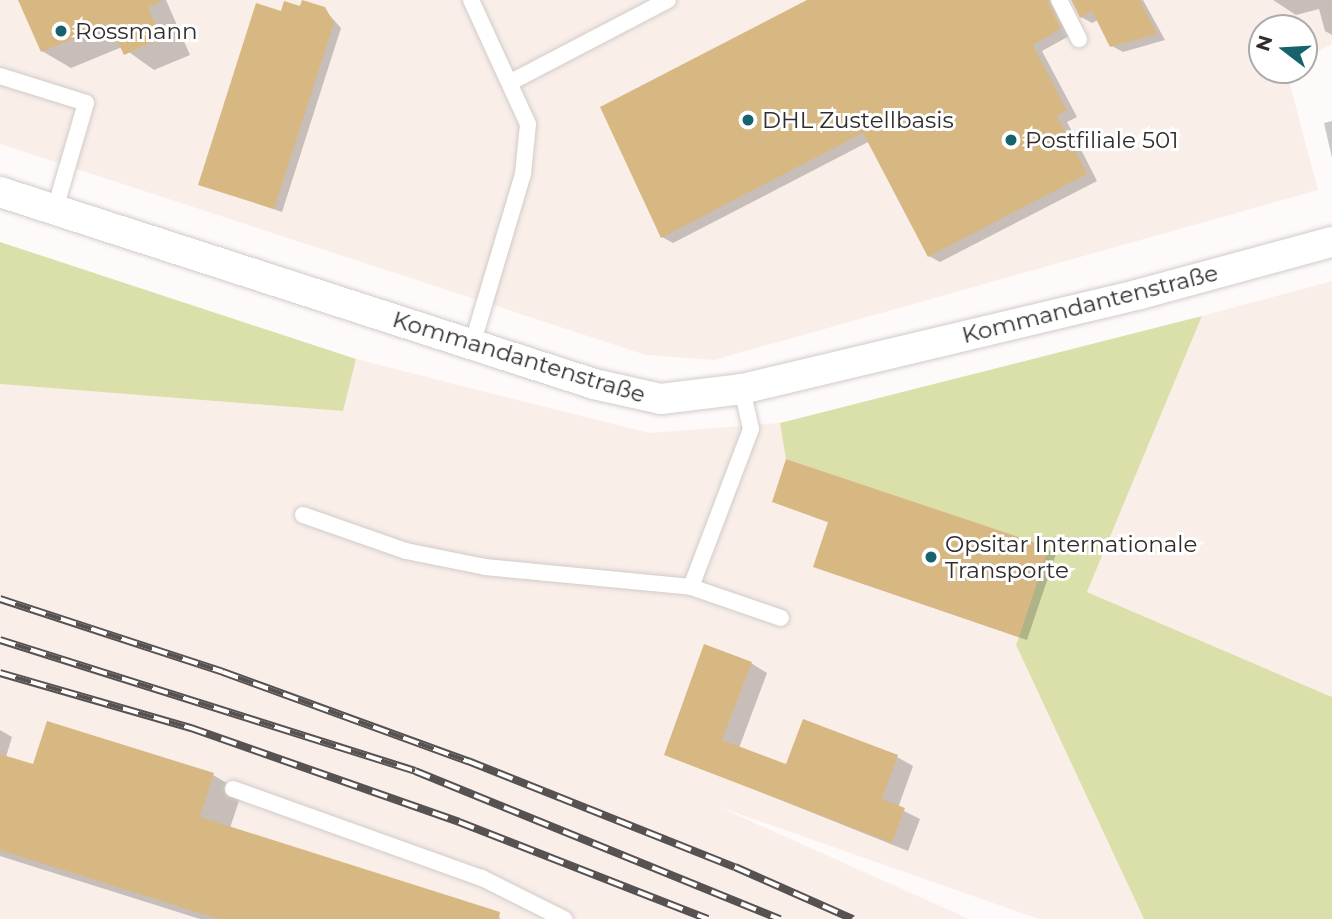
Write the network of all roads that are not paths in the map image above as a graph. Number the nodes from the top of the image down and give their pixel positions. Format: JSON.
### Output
{"nodes":[{"id":1,"x":471,"y":0,"type":"edge"},
{"id":2,"x":668,"y":0,"type":"edge"},
{"id":3,"x":1059,"y":0,"type":"edge"},
{"id":4,"x":1079,"y":39,"type":"dead end"},
{"id":5,"x":0,"y":76,"type":"edge"},
{"id":6,"x":511,"y":82,"type":"junction"},
{"id":7,"x":0,"y":192,"type":"edge"},
{"id":8,"x":55,"y":209,"type":"junction"},
{"id":9,"x":1332,"y":242,"type":"edge"},
{"id":10,"x":472,"y":345,"type":"junction"},
{"id":11,"x":742,"y":389,"type":"junction"},
{"id":12,"x":303,"y":515,"type":"dead end"},
{"id":13,"x":691,"y":587,"type":"junction"},
{"id":14,"x":781,"y":618,"type":"dead end"},
{"id":15,"x":233,"y":789,"type":"dead end"},
{"id":16,"x":564,"y":919,"type":"edge"}],
"edges":[{"from":1,"to":6,"type":"lane"},
{"from":2,"to":6,"type":"lane"},
{"from":3,"to":4,"type":"lane"},
{"from":5,"to":8,"type":"lane"},
{"from":6,"to":10,"type":"lane"},
{"from":7,"to":8,"type":"street","name":"Kommandantenstraße"},
{"from":8,"to":10,"type":"street","name":"Kommandantenstraße"},
{"from":9,"to":11,"type":"street","name":"Kommandantenstraße"},
{"from":10,"to":11,"type":"street","name":"Kommandantenstraße"},
{"from":11,"to":13,"type":"lane"},
{"from":12,"to":13,"type":"lane"},
{"from":13,"to":14,"type":"lane"},
{"from":15,"to":16,"type":"lane"}]}
